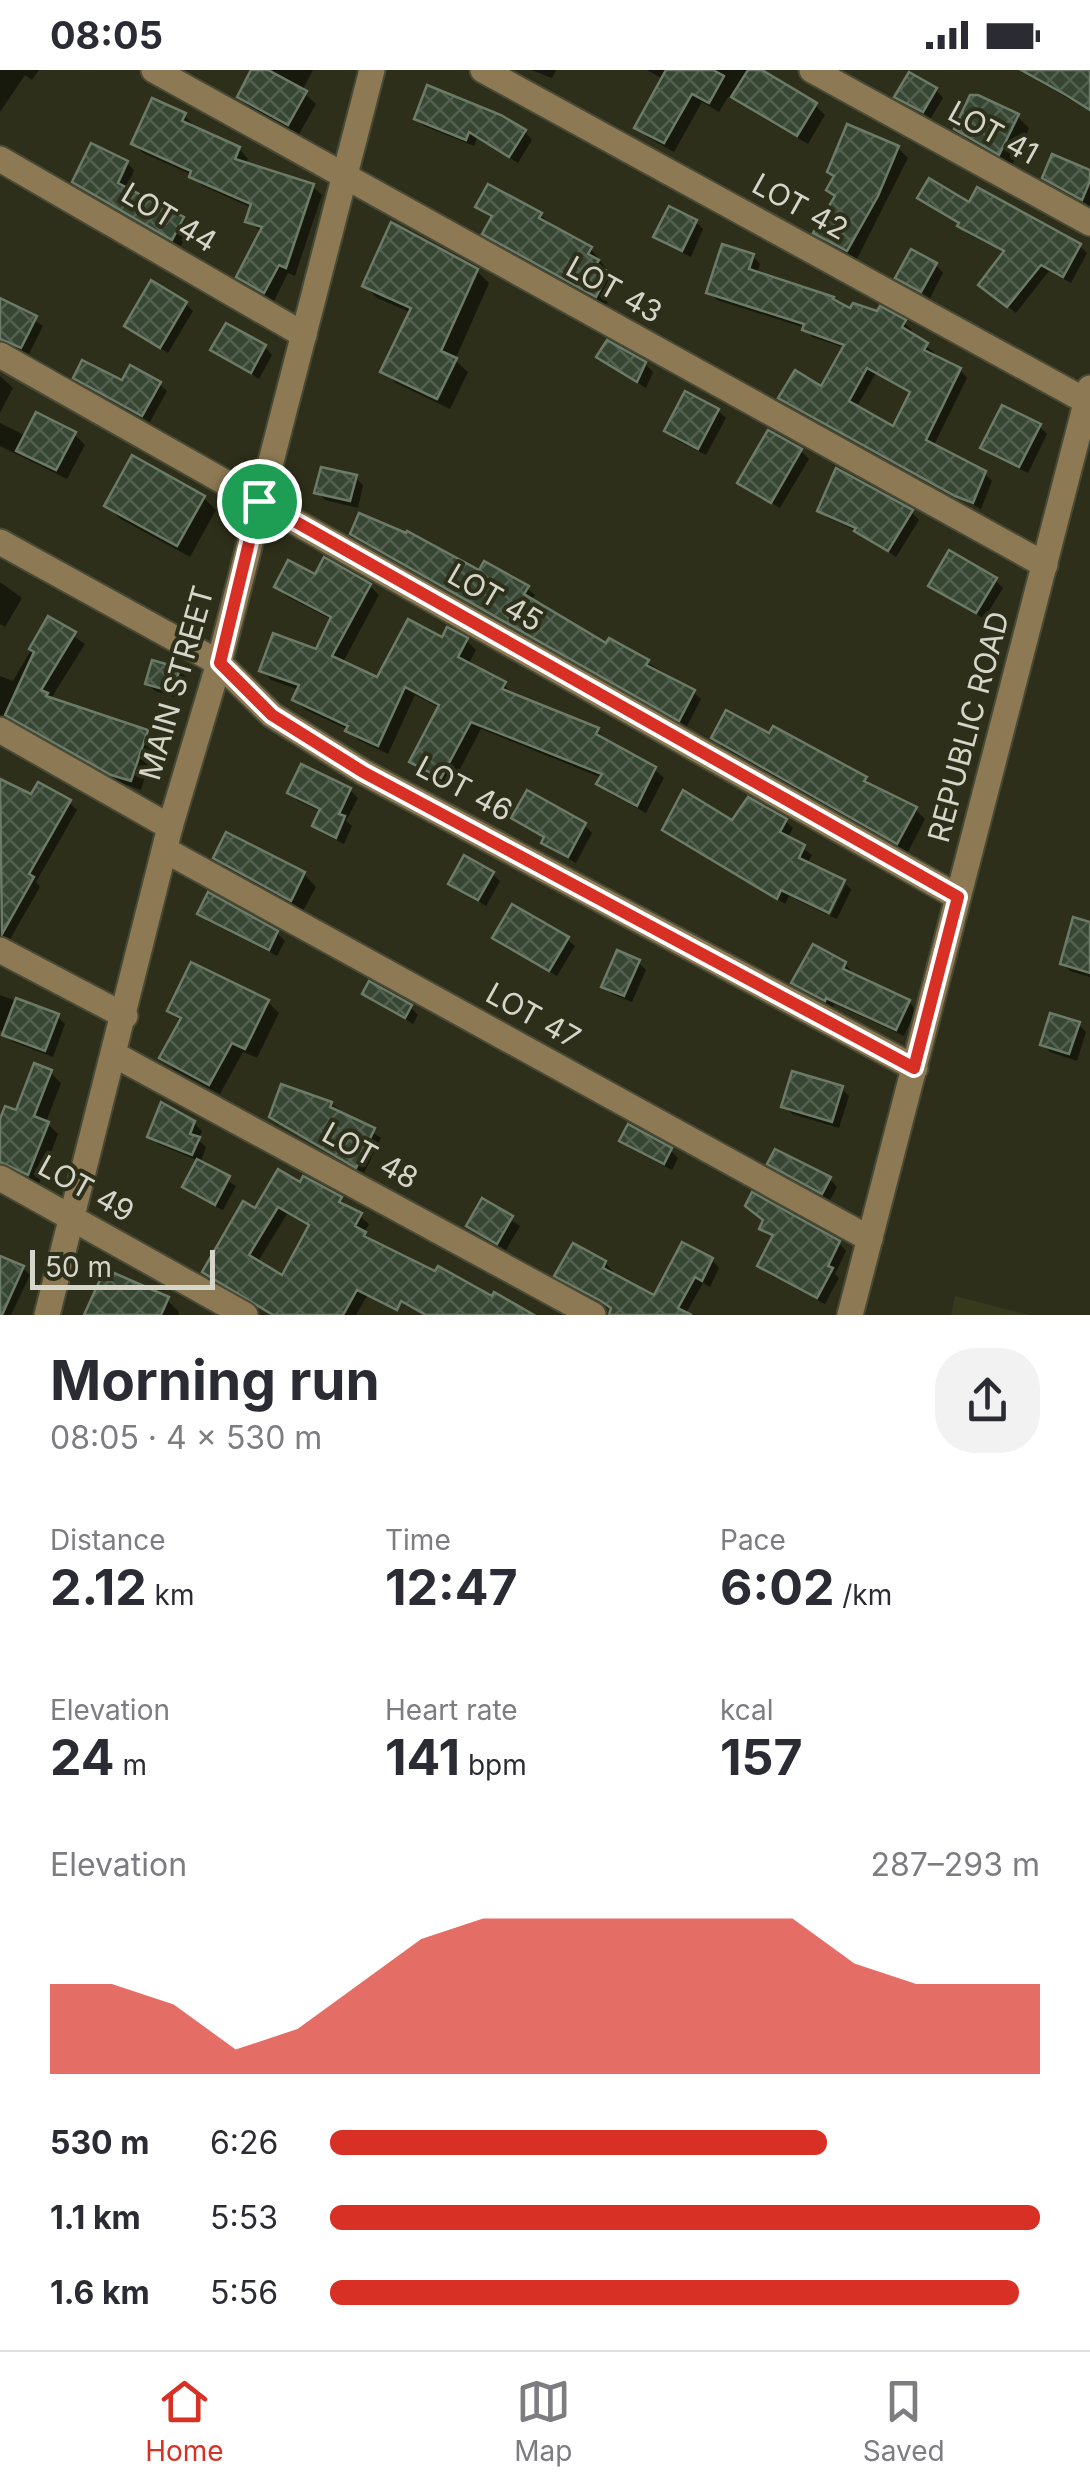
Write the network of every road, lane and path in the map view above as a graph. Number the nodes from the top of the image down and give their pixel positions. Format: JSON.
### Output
{"nodes":[{"id":1,"x":154,"y":70,"type":"edge"},
{"id":2,"x":372,"y":70,"type":"edge"},
{"id":3,"x":482,"y":70,"type":"edge"},
{"id":4,"x":812,"y":70,"type":"edge"},
{"id":5,"x":0,"y":158,"type":"edge"},
{"id":6,"x":345,"y":179,"type":"junction"},
{"id":7,"x":1090,"y":223,"type":"edge"},
{"id":8,"x":304,"y":335,"type":"junction"},
{"id":9,"x":0,"y":356,"type":"edge"},
{"id":10,"x":1088,"y":394,"type":"edge"},
{"id":11,"x":259,"y":501,"type":"junction"},
{"id":12,"x":0,"y":542,"type":"edge"},
{"id":13,"x":1045,"y":565,"type":"junction"},
{"id":14,"x":220,"y":663,"type":"junction"},
{"id":15,"x":0,"y":730,"type":"edge"},
{"id":16,"x":168,"y":838,"type":"junction"},
{"id":17,"x":958,"y":897,"type":"junction"},
{"id":18,"x":0,"y":950,"type":"edge"},
{"id":19,"x":125,"y":1016,"type":"junction"},
{"id":20,"x":115,"y":1055,"type":"junction"},
{"id":21,"x":914,"y":1068,"type":"junction"},
{"id":22,"x":0,"y":1178,"type":"edge"},
{"id":23,"x":72,"y":1218,"type":"junction"},
{"id":24,"x":870,"y":1238,"type":"junction"},
{"id":25,"x":48,"y":1315,"type":"edge"},
{"id":26,"x":245,"y":1315,"type":"edge"},
{"id":27,"x":593,"y":1315,"type":"edge"},
{"id":28,"x":850,"y":1315,"type":"edge"}],
"edges":[{"from":1,"to":6,"type":"street","name":"LOT 43"},
{"from":2,"to":6,"type":"street","name":"MAIN STREET"},
{"from":3,"to":10,"type":"street","name":"LOT 42"},
{"from":4,"to":7,"type":"street","name":"LOT 41"},
{"from":5,"to":8,"type":"street","name":"LOT 44"},
{"from":6,"to":8,"type":"street","name":"MAIN STREET"},
{"from":6,"to":13,"type":"street","name":"LOT 43"},
{"from":8,"to":11,"type":"street","name":"MAIN STREET"},
{"from":9,"to":11,"type":"street","name":"LOT 45"},
{"from":10,"to":13,"type":"street","name":"REPUBLIC ROAD"},
{"from":11,"to":14,"type":"street","name":"MAIN STREET"},
{"from":11,"to":17,"type":"street","name":"LOT 45"},
{"from":12,"to":14,"type":"street","name":"LOT 46"},
{"from":13,"to":17,"type":"street","name":"REPUBLIC ROAD"},
{"from":14,"to":16,"type":"street","name":"MAIN STREET"},
{"from":14,"to":21,"type":"street","name":"LOT 46"},
{"from":15,"to":16,"type":"street","name":"LOT 47"},
{"from":16,"to":19,"type":"street","name":"MAIN STREET"},
{"from":16,"to":24,"type":"street","name":"LOT 47"},
{"from":17,"to":21,"type":"street","name":"REPUBLIC ROAD"},
{"from":18,"to":19,"type":"street"},
{"from":19,"to":20,"type":"street","name":"MAIN STREET"},
{"from":20,"to":23,"type":"street","name":"MAIN STREET"},
{"from":20,"to":27,"type":"street","name":"LOT 48"},
{"from":21,"to":24,"type":"street","name":"REPUBLIC ROAD"},
{"from":22,"to":23,"type":"street","name":"LOT 49"},
{"from":23,"to":25,"type":"street","name":"MAIN STREET"},
{"from":23,"to":26,"type":"street","name":"LOT 49"},
{"from":24,"to":28,"type":"street","name":"REPUBLIC ROAD"}]}
